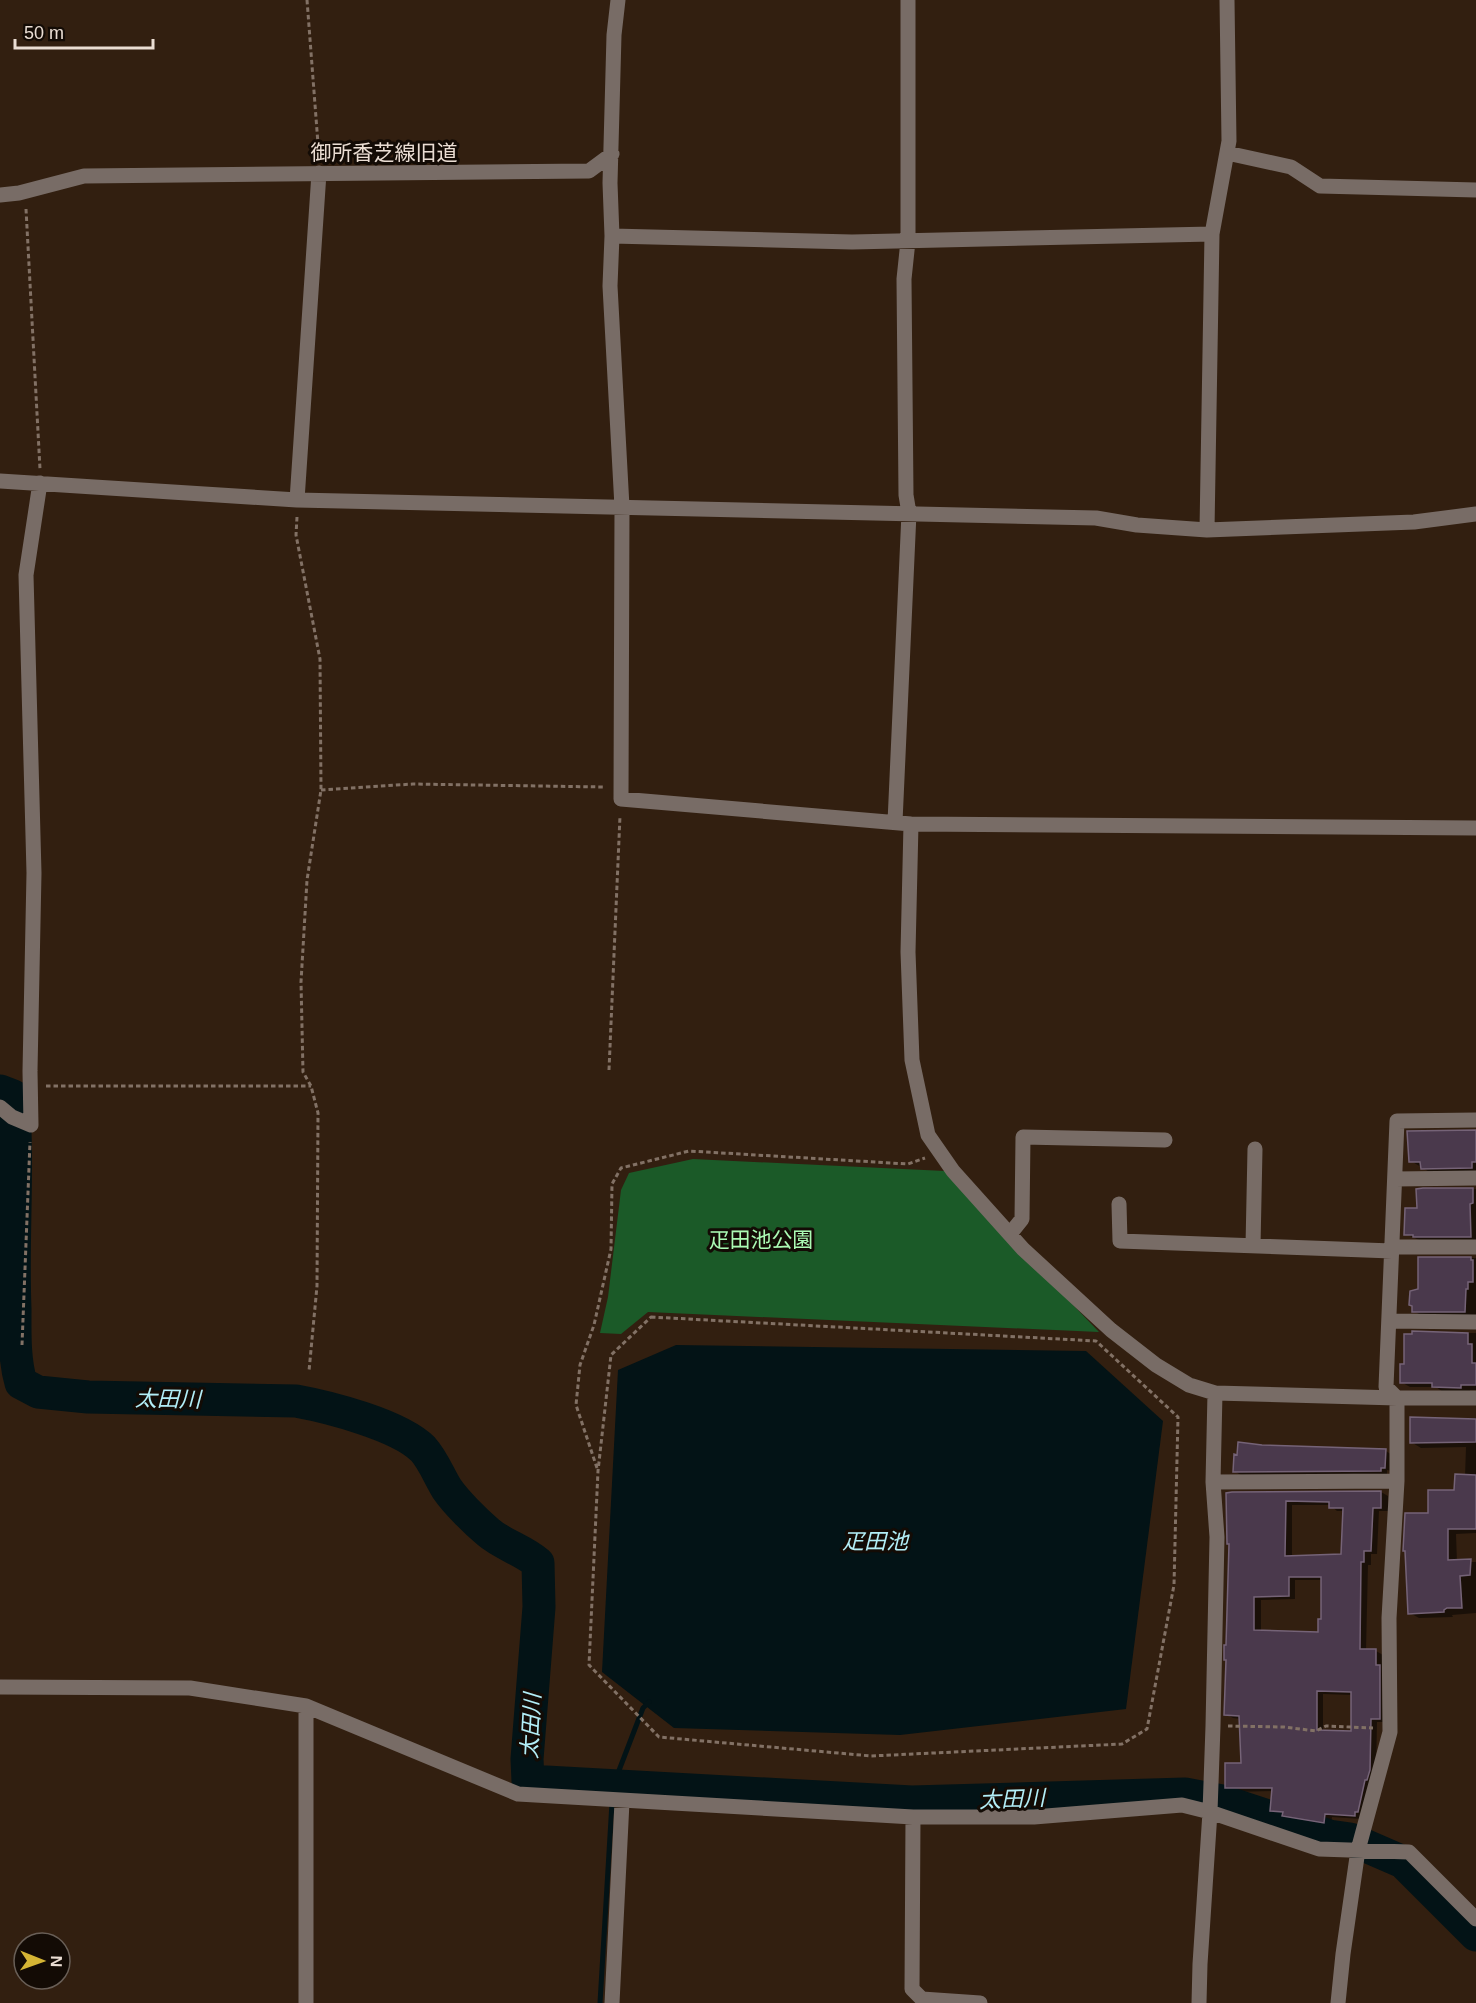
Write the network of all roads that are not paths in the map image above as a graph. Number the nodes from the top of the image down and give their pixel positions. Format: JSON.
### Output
{"nodes":[{"id":1,"x":618,"y":0,"type":"edge"},
{"id":2,"x":908,"y":0,"type":"edge"},
{"id":3,"x":1227,"y":0,"type":"edge"},
{"id":4,"x":1227,"y":153,"type":"junction"},
{"id":5,"x":612,"y":154,"type":"junction"},
{"id":6,"x":319,"y":173,"type":"junction"},
{"id":7,"x":1476,"y":190,"type":"edge"},
{"id":8,"x":0,"y":195,"type":"edge"},
{"id":9,"x":1212,"y":234,"type":"junction"},
{"id":10,"x":612,"y":236,"type":"junction"},
{"id":11,"x":908,"y":241,"type":"junction"},
{"id":12,"x":0,"y":481,"type":"edge"},
{"id":13,"x":40,"y":483,"type":"junction"},
{"id":14,"x":297,"y":500,"type":"junction"},
{"id":15,"x":622,"y":507,"type":"junction"},
{"id":16,"x":909,"y":513,"type":"junction"},
{"id":17,"x":1476,"y":514,"type":"edge"},
{"id":18,"x":1207,"y":530,"type":"junction"},
{"id":19,"x":895,"y":822,"type":"junction"},
{"id":20,"x":911,"y":824,"type":"junction"},
{"id":21,"x":1476,"y":828,"type":"edge"},
{"id":22,"x":0,"y":1107,"type":"edge"},
{"id":23,"x":1476,"y":1120,"type":"edge"},
{"id":24,"x":1165,"y":1140,"type":"dead end"},
{"id":25,"x":1255,"y":1149,"type":"dead end"},
{"id":26,"x":1476,"y":1178,"type":"edge"},
{"id":27,"x":1395,"y":1179,"type":"junction"},
{"id":28,"x":1119,"y":1204,"type":"dead end"},
{"id":29,"x":1010,"y":1234,"type":"junction"},
{"id":30,"x":1253,"y":1246,"type":"junction"},
{"id":31,"x":1476,"y":1247,"type":"edge"},
{"id":32,"x":1392,"y":1249,"type":"junction"},
{"id":33,"x":1389,"y":1321,"type":"junction"},
{"id":34,"x":1476,"y":1322,"type":"edge"},
{"id":35,"x":1215,"y":1393,"type":"junction"},
{"id":36,"x":1397,"y":1398,"type":"junction"},
{"id":37,"x":1476,"y":1398,"type":"edge"},
{"id":38,"x":1397,"y":1481,"type":"junction"},
{"id":39,"x":1213,"y":1482,"type":"junction"},
{"id":40,"x":0,"y":1687,"type":"edge"},
{"id":41,"x":306,"y":1707,"type":"junction"},
{"id":42,"x":622,"y":1802,"type":"junction"},
{"id":43,"x":1210,"y":1812,"type":"junction"},
{"id":44,"x":913,"y":1817,"type":"junction"},
{"id":45,"x":1358,"y":1851,"type":"junction"},
{"id":46,"x":1476,"y":1919,"type":"edge"},
{"id":47,"x":306,"y":2003,"type":"edge"},
{"id":48,"x":612,"y":2003,"type":"edge"},
{"id":49,"x":980,"y":2003,"type":"edge"},
{"id":50,"x":1199,"y":2003,"type":"edge"},
{"id":51,"x":1338,"y":2003,"type":"edge"}],
"edges":[{"from":1,"to":5,"type":"street"},
{"from":2,"to":11,"type":"street"},
{"from":3,"to":4,"type":"street"},
{"from":4,"to":7,"type":"street"},
{"from":4,"to":9,"type":"street"},
{"from":5,"to":6,"type":"street","name":"御所香芝線旧道"},
{"from":5,"to":10,"type":"street"},
{"from":6,"to":8,"type":"street","name":"御所香芝線旧道"},
{"from":6,"to":14,"type":"street"},
{"from":9,"to":11,"type":"street"},
{"from":9,"to":18,"type":"street"},
{"from":10,"to":11,"type":"street"},
{"from":10,"to":15,"type":"street"},
{"from":11,"to":16,"type":"street"},
{"from":12,"to":13,"type":"street"},
{"from":13,"to":14,"type":"street"},
{"from":13,"to":22,"type":"street"},
{"from":14,"to":15,"type":"street"},
{"from":15,"to":16,"type":"street"},
{"from":15,"to":19,"type":"street"},
{"from":16,"to":18,"type":"street"},
{"from":16,"to":19,"type":"street"},
{"from":17,"to":18,"type":"street"},
{"from":19,"to":20,"type":"street"},
{"from":20,"to":21,"type":"street"},
{"from":20,"to":29,"type":"street"},
{"from":23,"to":27,"type":"street"},
{"from":24,"to":29,"type":"street"},
{"from":25,"to":30,"type":"street"},
{"from":26,"to":27,"type":"street"},
{"from":27,"to":32,"type":"street"},
{"from":28,"to":30,"type":"street"},
{"from":29,"to":35,"type":"street"},
{"from":30,"to":32,"type":"street"},
{"from":31,"to":32,"type":"street"},
{"from":32,"to":33,"type":"street"},
{"from":33,"to":34,"type":"street"},
{"from":33,"to":36,"type":"street"},
{"from":35,"to":36,"type":"street"},
{"from":35,"to":39,"type":"street"},
{"from":36,"to":37,"type":"street"},
{"from":36,"to":38,"type":"street"},
{"from":38,"to":39,"type":"street"},
{"from":38,"to":45,"type":"street"},
{"from":39,"to":43,"type":"street"},
{"from":40,"to":41,"type":"street"},
{"from":41,"to":42,"type":"street"},
{"from":41,"to":47,"type":"street"},
{"from":42,"to":44,"type":"street"},
{"from":42,"to":48,"type":"street"},
{"from":43,"to":44,"type":"street"},
{"from":43,"to":45,"type":"street"},
{"from":43,"to":50,"type":"street"},
{"from":44,"to":49,"type":"street"},
{"from":45,"to":46,"type":"street"},
{"from":45,"to":51,"type":"street"}]}
